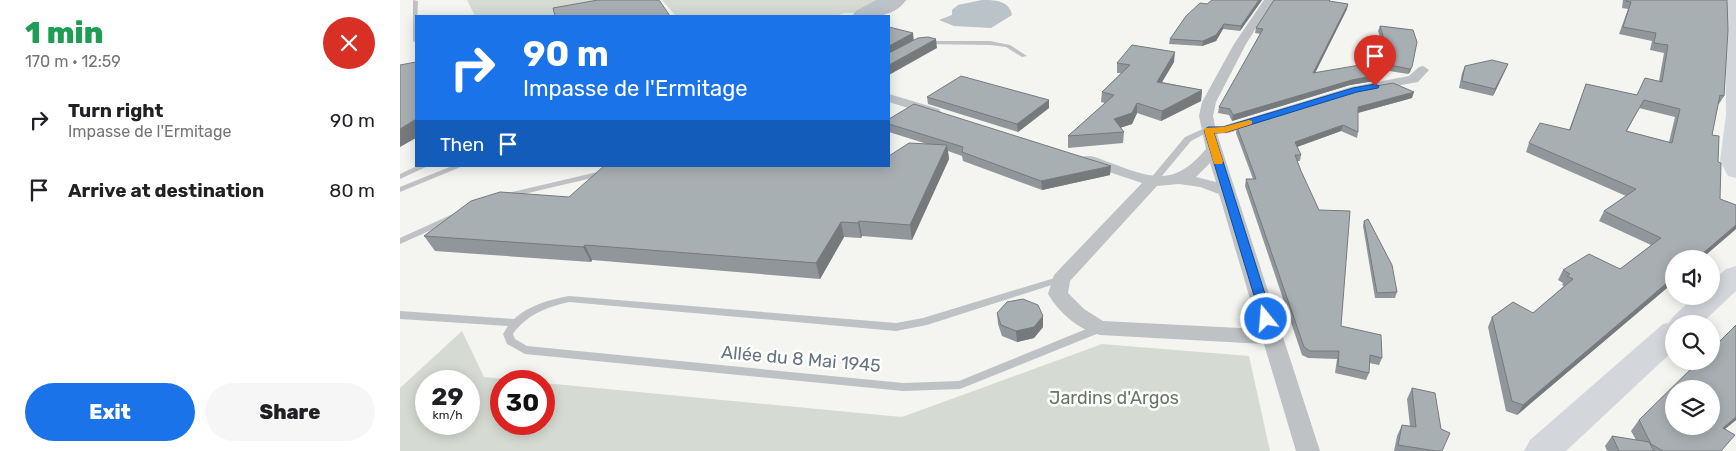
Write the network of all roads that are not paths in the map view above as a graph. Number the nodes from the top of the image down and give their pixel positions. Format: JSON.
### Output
{"nodes":[{"id":1,"x":902,"y":0,"type":"edge"},
{"id":2,"x":1269,"y":0,"type":"edge"},
{"id":3,"x":1732,"y":0,"type":"edge"},
{"id":4,"x":415,"y":1,"type":"edge"},
{"id":5,"x":415,"y":15,"type":"edge"},
{"id":6,"x":877,"y":15,"type":"edge"},
{"id":7,"x":917,"y":45,"type":"edge"},
{"id":8,"x":1024,"y":56,"type":"dead end"},
{"id":9,"x":1423,"y":70,"type":"dead end"},
{"id":10,"x":890,"y":98,"type":"edge"},
{"id":11,"x":945,"y":116,"type":"edge"},
{"id":12,"x":1208,"y":130,"type":"junction"},
{"id":13,"x":1214,"y":149,"type":"junction"},
{"id":14,"x":1077,"y":157,"type":"edge"},
{"id":15,"x":422,"y":167,"type":"edge"},
{"id":16,"x":457,"y":167,"type":"edge"},
{"id":17,"x":612,"y":171,"type":"edge"},
{"id":18,"x":1736,"y":171,"type":"edge"},
{"id":19,"x":400,"y":177,"type":"edge"},
{"id":20,"x":1179,"y":180,"type":"junction"},
{"id":21,"x":1154,"y":181,"type":"junction"},
{"id":22,"x":400,"y":190,"type":"edge"},
{"id":23,"x":1227,"y":191,"type":"junction"},
{"id":24,"x":501,"y":198,"type":"edge"},
{"id":25,"x":467,"y":211,"type":"edge"},
{"id":26,"x":400,"y":241,"type":"edge"},
{"id":27,"x":1736,"y":275,"type":"edge"},
{"id":28,"x":1061,"y":279,"type":"junction"},
{"id":29,"x":400,"y":315,"type":"edge"},
{"id":30,"x":1693,"y":315,"type":"edge"},
{"id":31,"x":514,"y":323,"type":"junction"},
{"id":32,"x":1100,"y":328,"type":"junction"},
{"id":33,"x":1272,"y":337,"type":"junction"},
{"id":34,"x":1665,"y":340,"type":"edge"},
{"id":35,"x":1308,"y":451,"type":"edge"},
{"id":36,"x":1542,"y":451,"type":"edge"}],
"edges":[{"from":1,"to":6,"type":"street"},
{"from":2,"to":12,"type":"street"},
{"from":3,"to":18,"type":"main road"},
{"from":4,"to":5,"type":"lane"},
{"from":7,"to":8,"type":"lane"},
{"from":9,"to":12,"type":"street"},
{"from":10,"to":11,"type":"street"},
{"from":12,"to":13,"type":"street"},
{"from":12,"to":21,"type":"lane"},
{"from":13,"to":20,"type":"street"},
{"from":13,"to":23,"type":"street"},
{"from":14,"to":21,"type":"street"},
{"from":15,"to":19,"type":"lane"},
{"from":16,"to":22,"type":"lane"},
{"from":17,"to":24,"type":"lane"},
{"from":20,"to":21,"type":"street"},
{"from":20,"to":23,"type":"street"},
{"from":21,"to":28,"type":"street"},
{"from":23,"to":33,"type":"street"},
{"from":25,"to":26,"type":"lane"},
{"from":27,"to":30,"type":"main road"},
{"from":28,"to":31,"type":"lane"},
{"from":28,"to":32,"type":"street"},
{"from":29,"to":31,"type":"lane"},
{"from":31,"to":32,"type":"lane","name":"Allée du 8 Mai 1945"},
{"from":32,"to":33,"type":"street"},
{"from":33,"to":35,"type":"street"},
{"from":34,"to":36,"type":"main road"}]}
